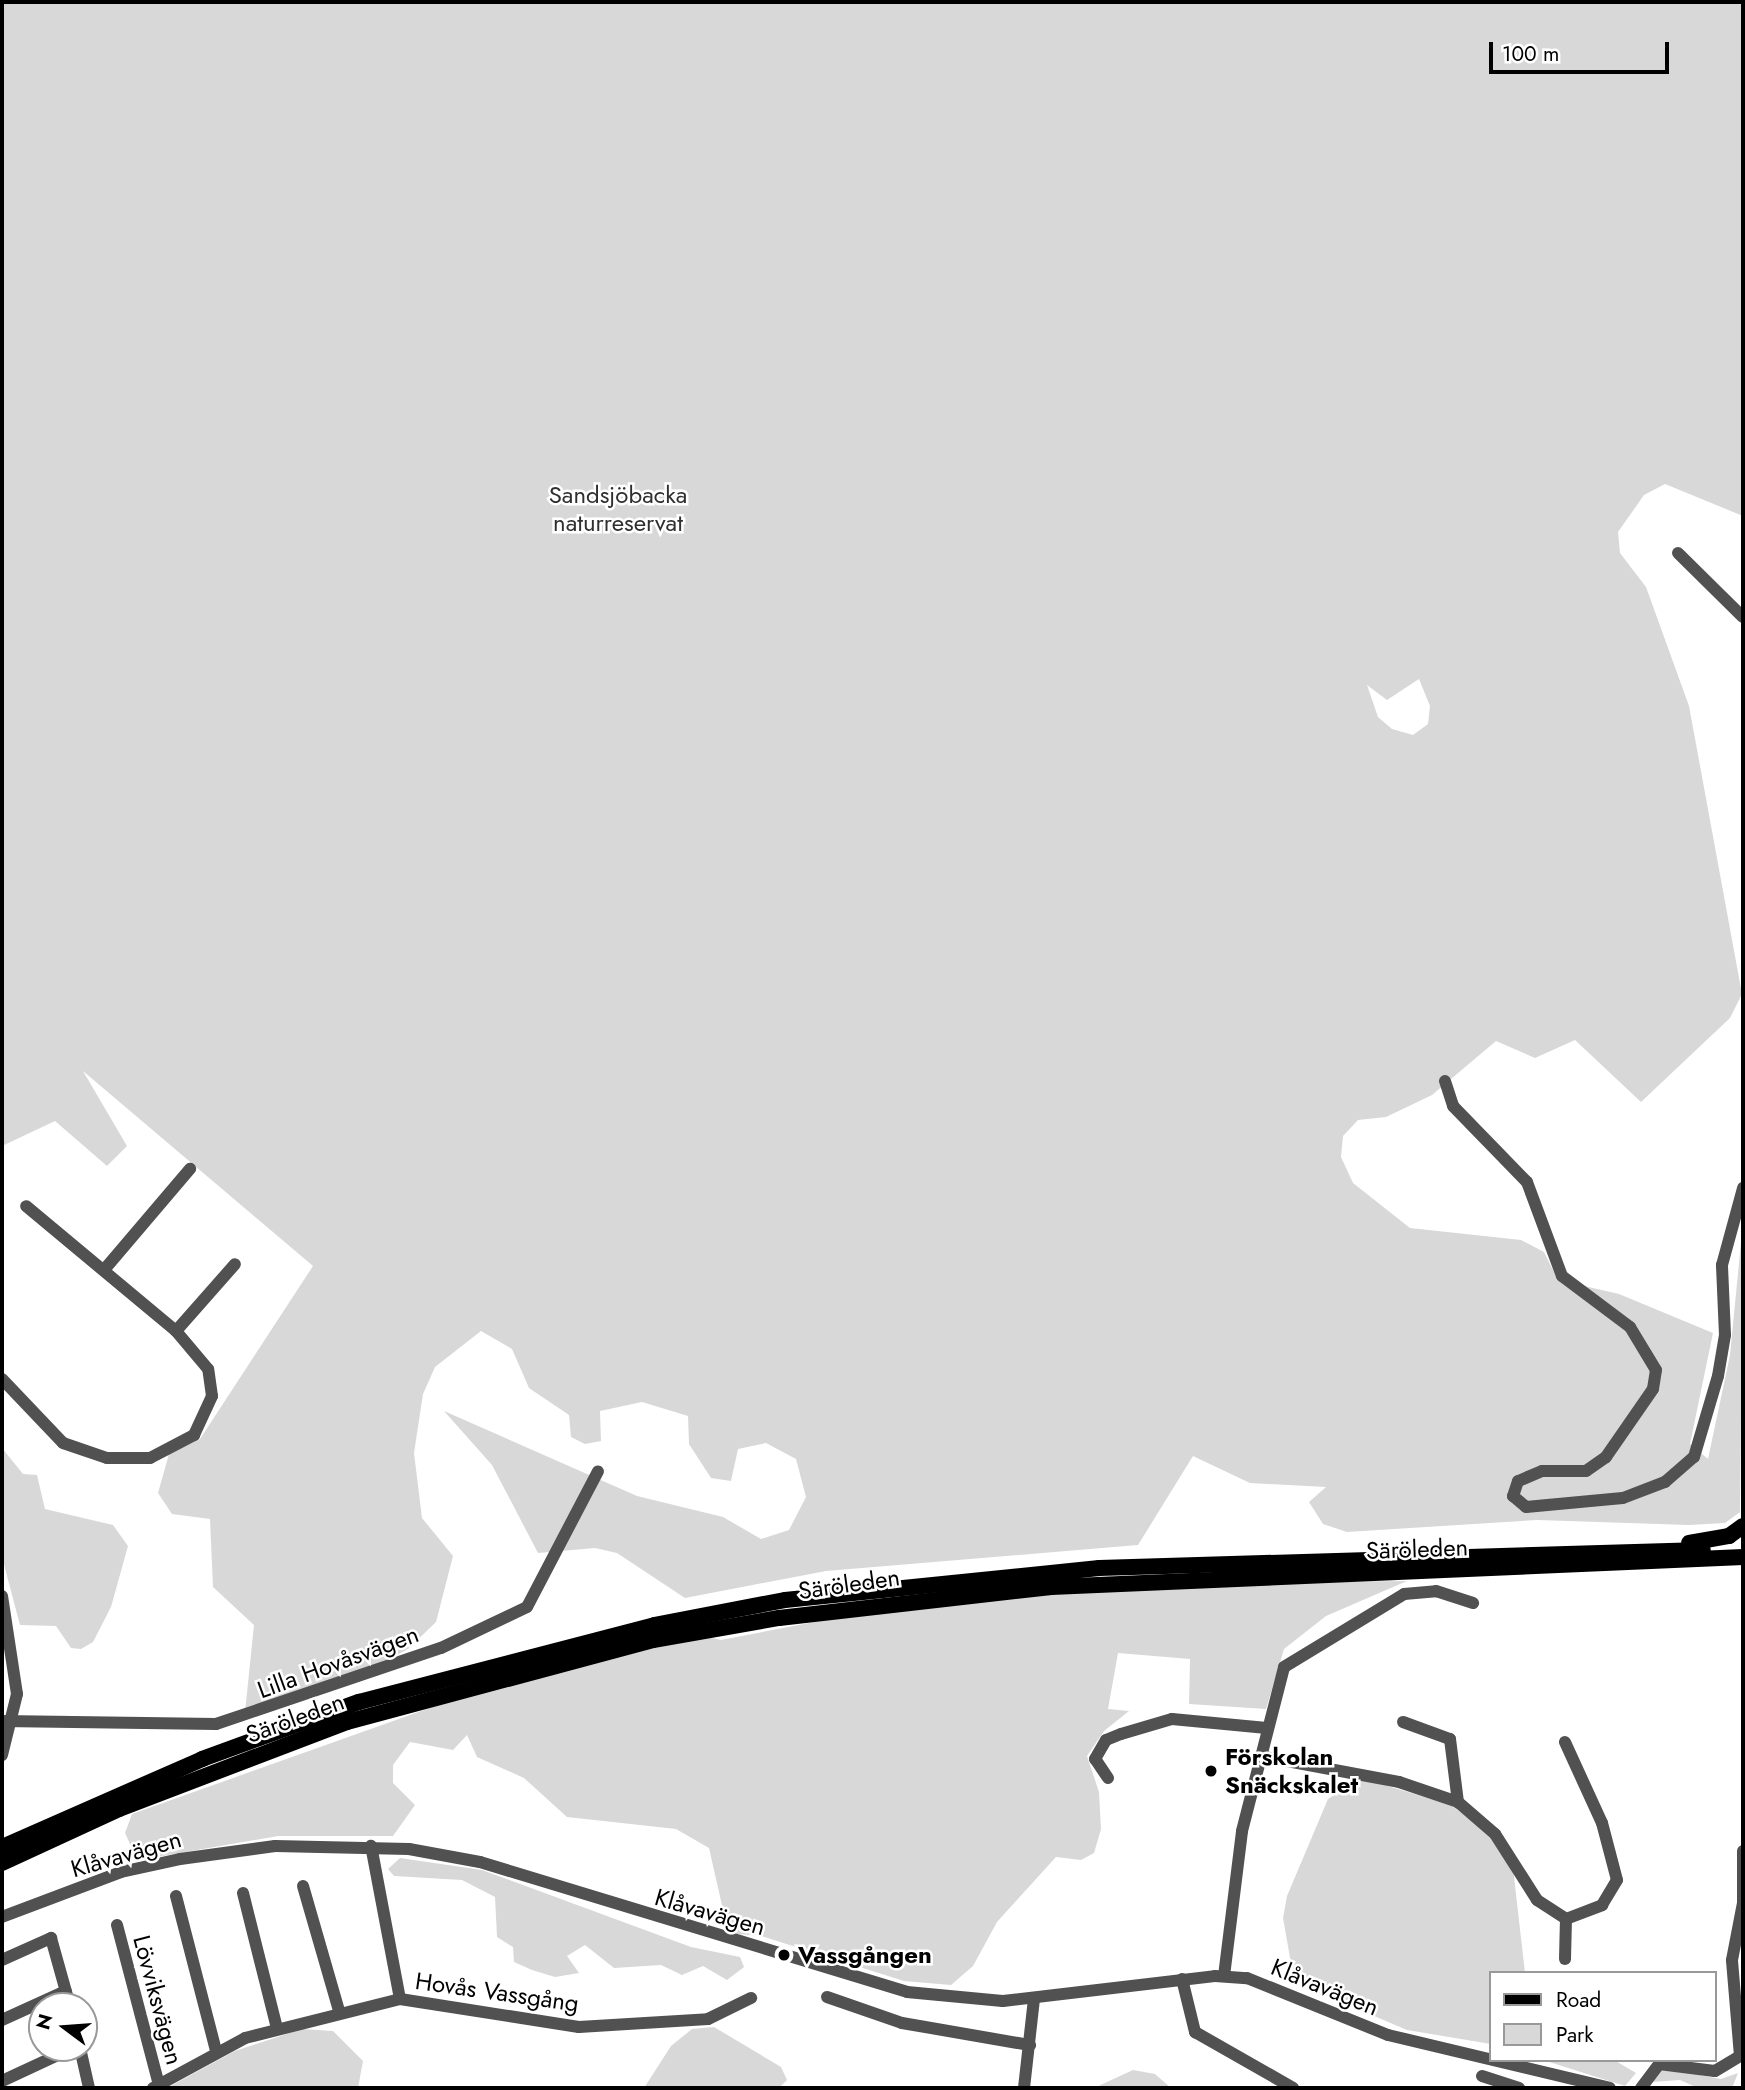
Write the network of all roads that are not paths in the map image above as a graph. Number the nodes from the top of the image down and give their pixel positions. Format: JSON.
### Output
{"nodes":[{"id":1,"x":1678,"y":553,"type":"dead end"},
{"id":2,"x":1743,"y":617,"type":"edge"},
{"id":3,"x":1445,"y":1081,"type":"dead end"},
{"id":4,"x":190,"y":1170,"type":"dead end"},
{"id":5,"x":1743,"y":1188,"type":"edge"},
{"id":6,"x":26,"y":1206,"type":"dead end"},
{"id":7,"x":235,"y":1264,"type":"dead end"},
{"id":8,"x":104,"y":1270,"type":"junction"},
{"id":9,"x":176,"y":1331,"type":"junction"},
{"id":10,"x":2,"y":1379,"type":"edge"},
{"id":11,"x":598,"y":1471,"type":"dead end"},
{"id":12,"x":1743,"y":1526,"type":"edge"},
{"id":13,"x":1638,"y":1549,"type":"junction"},
{"id":14,"x":1743,"y":1549,"type":"edge"},
{"id":15,"x":1743,"y":1557,"type":"edge"},
{"id":16,"x":1743,"y":1563,"type":"edge"},
{"id":17,"x":1627,"y":1564,"type":"junction"},
{"id":18,"x":2,"y":1596,"type":"edge"},
{"id":19,"x":1473,"y":1603,"type":"dead end"},
{"id":20,"x":8,"y":1721,"type":"edge"},
{"id":21,"x":1404,"y":1722,"type":"dead end"},
{"id":22,"x":1267,"y":1728,"type":"junction"},
{"id":23,"x":1565,"y":1742,"type":"dead end"},
{"id":24,"x":2,"y":1755,"type":"edge"},
{"id":25,"x":1260,"y":1756,"type":"junction"},
{"id":26,"x":1108,"y":1778,"type":"dead end"},
{"id":27,"x":1458,"y":1801,"type":"junction"},
{"id":28,"x":2,"y":1846,"type":"edge"},
{"id":29,"x":371,"y":1846,"type":"junction"},
{"id":30,"x":1743,"y":1851,"type":"edge"},
{"id":31,"x":2,"y":1863,"type":"edge"},
{"id":32,"x":303,"y":1886,"type":"dead end"},
{"id":33,"x":243,"y":1893,"type":"dead end"},
{"id":34,"x":176,"y":1896,"type":"dead end"},
{"id":35,"x":2,"y":1917,"type":"edge"},
{"id":36,"x":1566,"y":1919,"type":"junction"},
{"id":37,"x":117,"y":1925,"type":"dead end"},
{"id":38,"x":1565,"y":1959,"type":"dead end"},
{"id":39,"x":2,"y":1960,"type":"edge"},
{"id":40,"x":1224,"y":1976,"type":"junction"},
{"id":41,"x":1182,"y":1979,"type":"junction"},
{"id":42,"x":66,"y":1991,"type":"joint"},
{"id":43,"x":827,"y":1997,"type":"dead end"},
{"id":44,"x":751,"y":1998,"type":"dead end"},
{"id":45,"x":400,"y":1999,"type":"junction"},
{"id":46,"x":1034,"y":1999,"type":"junction"},
{"id":47,"x":339,"y":2011,"type":"junction"},
{"id":48,"x":2,"y":2020,"type":"edge"},
{"id":49,"x":277,"y":2028,"type":"junction"},
{"id":50,"x":1030,"y":2045,"type":"junction"},
{"id":51,"x":216,"y":2051,"type":"junction"},
{"id":52,"x":1490,"y":2056,"type":"edge"},
{"id":53,"x":43,"y":2062,"type":"edge"},
{"id":54,"x":83,"y":2062,"type":"edge"},
{"id":55,"x":1528,"y":2064,"type":"edge"},
{"id":56,"x":1482,"y":2076,"type":"dead end"},
{"id":57,"x":2,"y":2081,"type":"edge"},
{"id":58,"x":156,"y":2087,"type":"edge"},
{"id":59,"x":89,"y":2088,"type":"edge"},
{"id":60,"x":1024,"y":2088,"type":"edge"},
{"id":61,"x":1293,"y":2088,"type":"edge"},
{"id":62,"x":1520,"y":2088,"type":"edge"},
{"id":63,"x":1610,"y":2088,"type":"edge"},
{"id":64,"x":1641,"y":2088,"type":"edge"}],
"edges":[{"from":1,"to":2,"type":"street"},
{"from":3,"to":5,"type":"street"},
{"from":4,"to":8,"type":"street"},
{"from":6,"to":8,"type":"street"},
{"from":7,"to":9,"type":"street"},
{"from":8,"to":9,"type":"street"},
{"from":9,"to":10,"type":"street"},
{"from":11,"to":20,"type":"street","name":"Lilla Hovåsvägen"},
{"from":12,"to":13,"type":"main road"},
{"from":13,"to":14,"type":"main road","name":"Säröleden"},
{"from":13,"to":28,"type":"main road","name":"Säröleden"},
{"from":15,"to":17,"type":"main road","name":"Säröleden"},
{"from":16,"to":17,"type":"main road"},
{"from":17,"to":31,"type":"main road","name":"Säröleden"},
{"from":18,"to":20,"type":"street"},
{"from":19,"to":22,"type":"street"},
{"from":20,"to":24,"type":"street"},
{"from":21,"to":27,"type":"street"},
{"from":22,"to":25,"type":"street"},
{"from":22,"to":26,"type":"street"},
{"from":23,"to":36,"type":"street"},
{"from":25,"to":27,"type":"street"},
{"from":25,"to":40,"type":"street"},
{"from":27,"to":36,"type":"street"},
{"from":29,"to":35,"type":"street","name":"Klåvavägen"},
{"from":29,"to":45,"type":"street"},
{"from":29,"to":46,"type":"street","name":"Klåvavägen"},
{"from":30,"to":64,"type":"street"},
{"from":32,"to":47,"type":"street"},
{"from":33,"to":49,"type":"street"},
{"from":34,"to":51,"type":"street","name":"Lövviksvägen"},
{"from":36,"to":38,"type":"street"},
{"from":37,"to":58,"type":"street","name":"Lövviksvägen"},
{"from":39,"to":42,"type":"street"},
{"from":40,"to":41,"type":"street","name":"Klåvavägen"},
{"from":40,"to":52,"type":"street","name":"Klåvavägen"},
{"from":41,"to":46,"type":"street","name":"Klåvavägen"},
{"from":41,"to":61,"type":"street"},
{"from":42,"to":48,"type":"street"},
{"from":43,"to":50,"type":"street"},
{"from":44,"to":45,"type":"street","name":"Hovås Vassgång"},
{"from":45,"to":47,"type":"street","name":"Lövviksvägen"},
{"from":46,"to":50,"type":"street"},
{"from":47,"to":49,"type":"street","name":"Lövviksvägen"},
{"from":49,"to":51,"type":"street","name":"Lövviksvägen"},
{"from":50,"to":60,"type":"street"},
{"from":51,"to":58,"type":"street","name":"Lövviksvägen"},
{"from":53,"to":57,"type":"street"},
{"from":54,"to":59,"type":"street"},
{"from":55,"to":63,"type":"street","name":"Klåvavägen"},
{"from":56,"to":62,"type":"street"}]}
